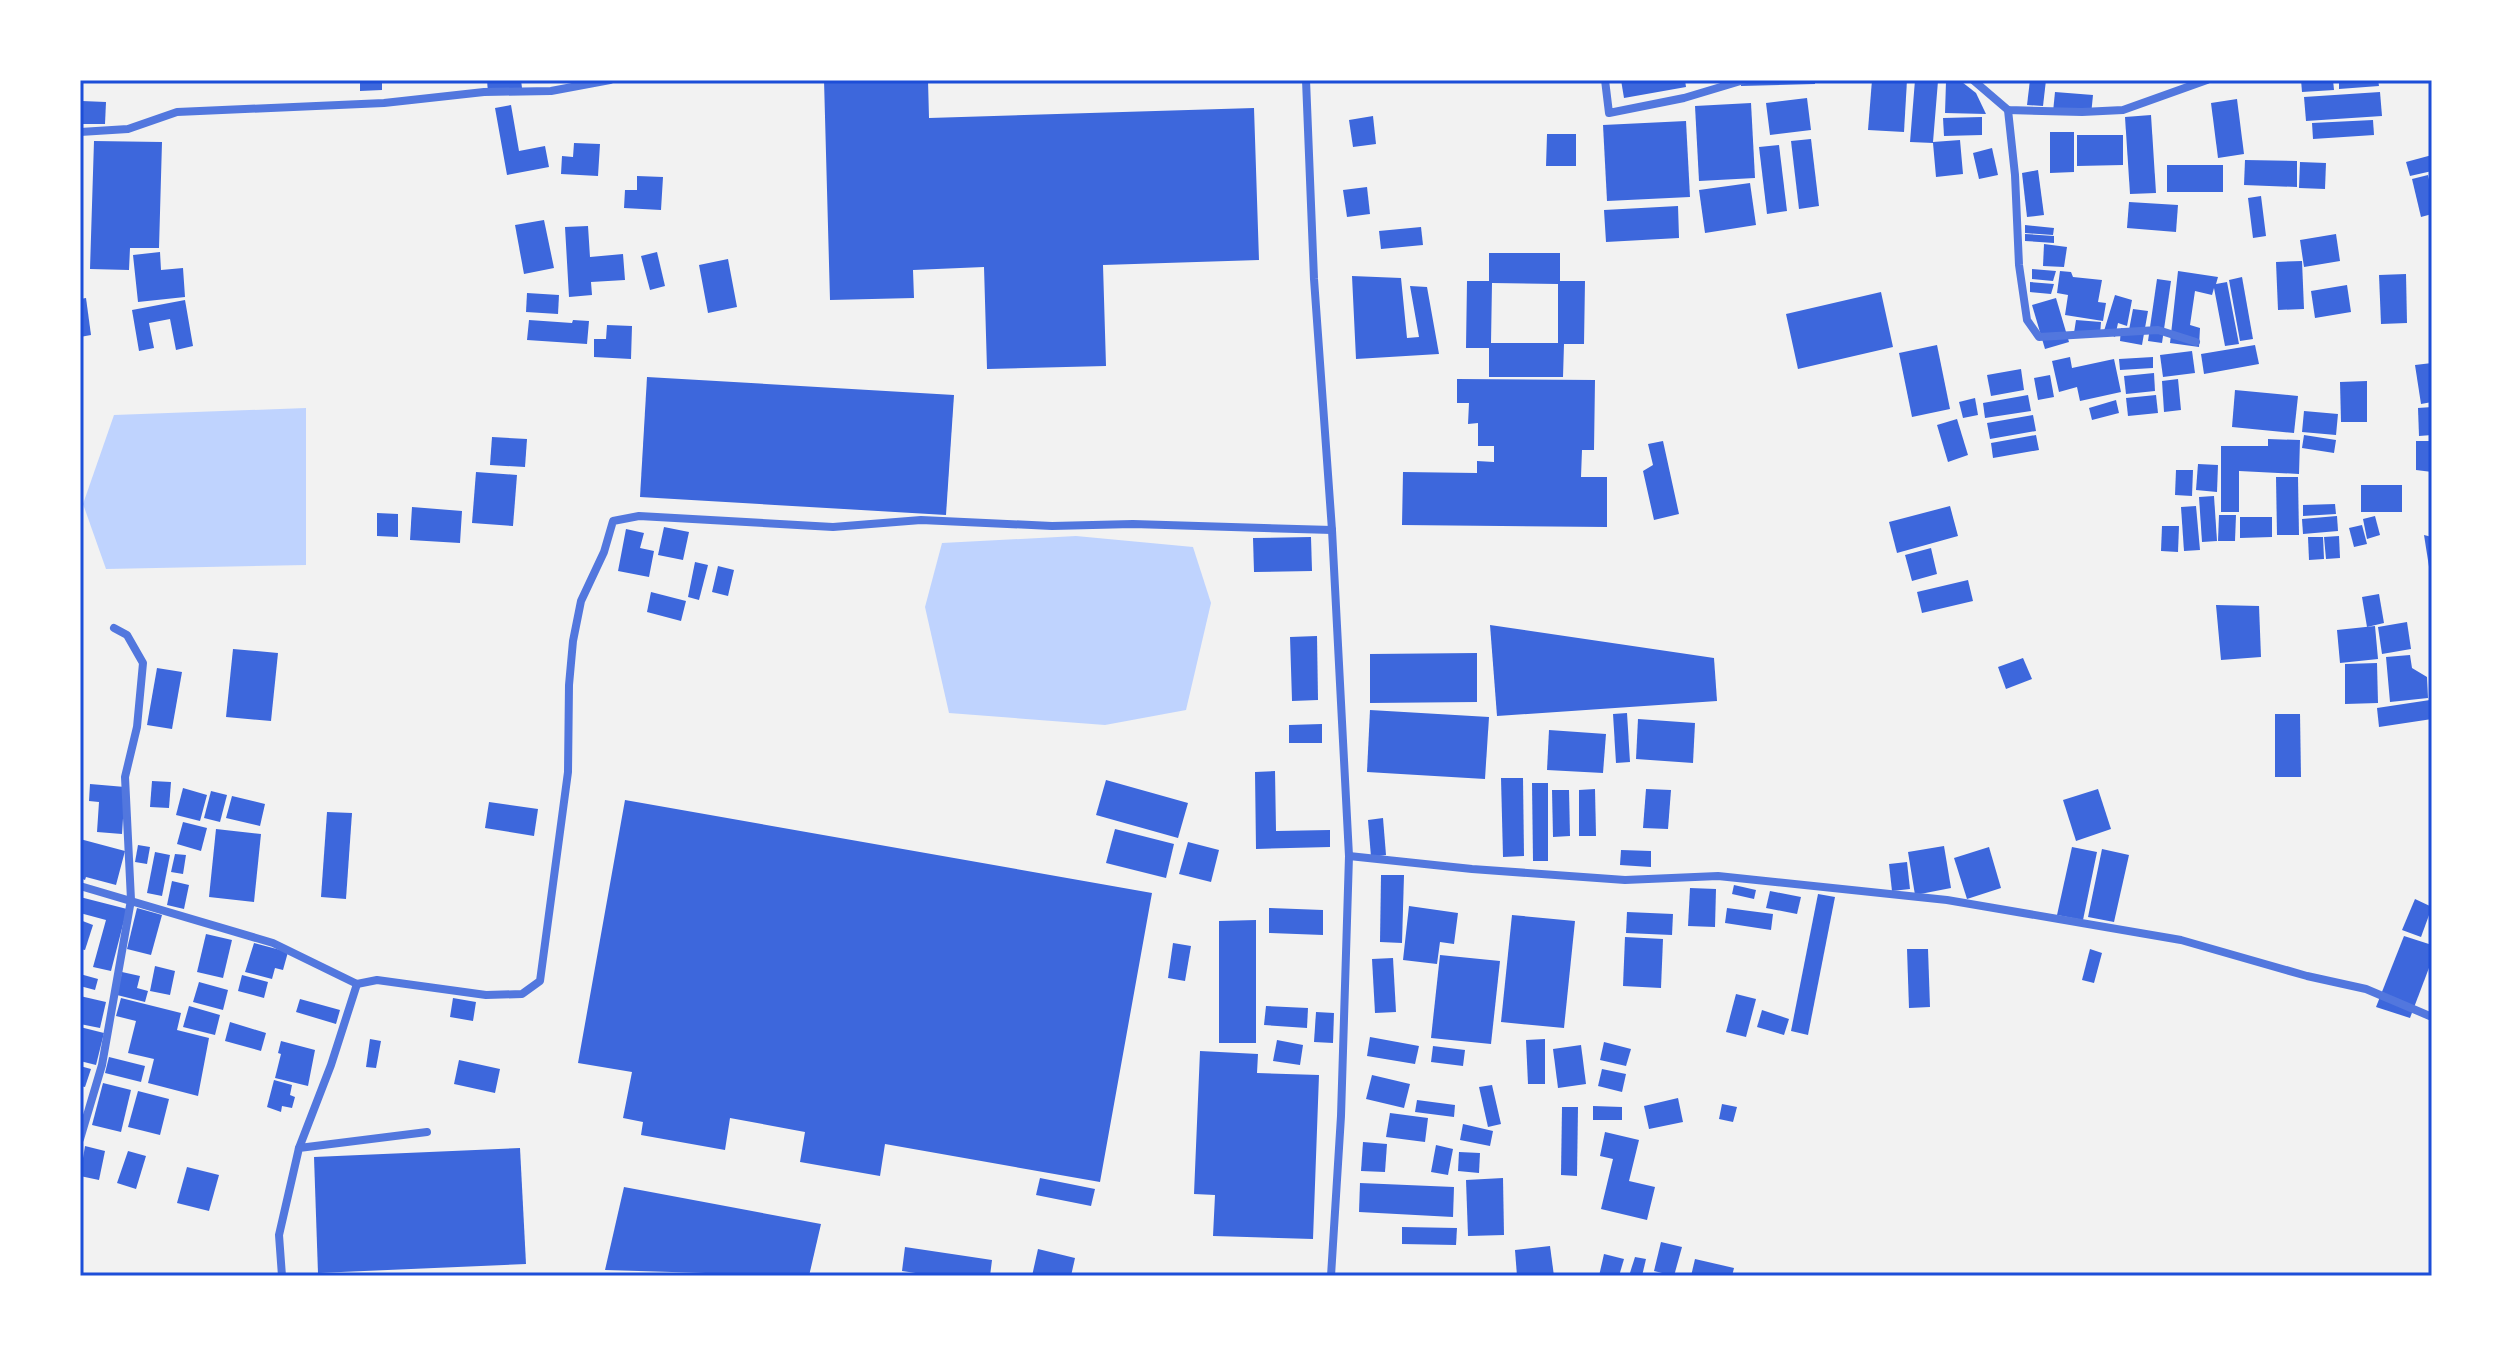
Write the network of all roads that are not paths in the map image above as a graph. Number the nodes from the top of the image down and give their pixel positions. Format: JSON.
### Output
{"nodes":[{"id":1,"x":610,"y":80,"type":"edge"},
{"id":2,"x":1306,"y":80,"type":"edge"},
{"id":3,"x":1605,"y":80,"type":"edge"},
{"id":4,"x":1744,"y":80,"type":"edge"},
{"id":5,"x":1973,"y":80,"type":"edge"},
{"id":6,"x":2207,"y":80,"type":"edge"},
{"id":7,"x":2008,"y":110,"type":"junction"},
{"id":8,"x":80,"y":132,"type":"edge"},
{"id":9,"x":2196,"y":342,"type":"dead end"},
{"id":10,"x":1332,"y":530,"type":"junction"},
{"id":11,"x":114,"y":628,"type":"dead end"},
{"id":12,"x":1349,"y":856,"type":"junction"},
{"id":13,"x":80,"y":886,"type":"edge"},
{"id":14,"x":131,"y":900,"type":"junction"},
{"id":15,"x":357,"y":984,"type":"junction"},
{"id":16,"x":2432,"y":1017,"type":"edge"},
{"id":17,"x":427,"y":1132,"type":"dead end"},
{"id":18,"x":80,"y":1139,"type":"edge"},
{"id":19,"x":299,"y":1148,"type":"junction"},
{"id":20,"x":282,"y":1276,"type":"edge"},
{"id":21,"x":1331,"y":1276,"type":"edge"}],
"edges":[{"from":1,"to":8,"type":"street"},
{"from":2,"to":10,"type":"street"},
{"from":3,"to":4,"type":"street"},
{"from":5,"to":7,"type":"street"},
{"from":6,"to":7,"type":"street"},
{"from":7,"to":9,"type":"street"},
{"from":10,"to":12,"type":"street"},
{"from":10,"to":15,"type":"street"},
{"from":11,"to":14,"type":"street"},
{"from":12,"to":16,"type":"street"},
{"from":12,"to":21,"type":"street"},
{"from":13,"to":14,"type":"street"},
{"from":14,"to":15,"type":"street"},
{"from":14,"to":18,"type":"street"},
{"from":15,"to":19,"type":"street"},
{"from":17,"to":19,"type":"street"},
{"from":19,"to":20,"type":"street"}]}
